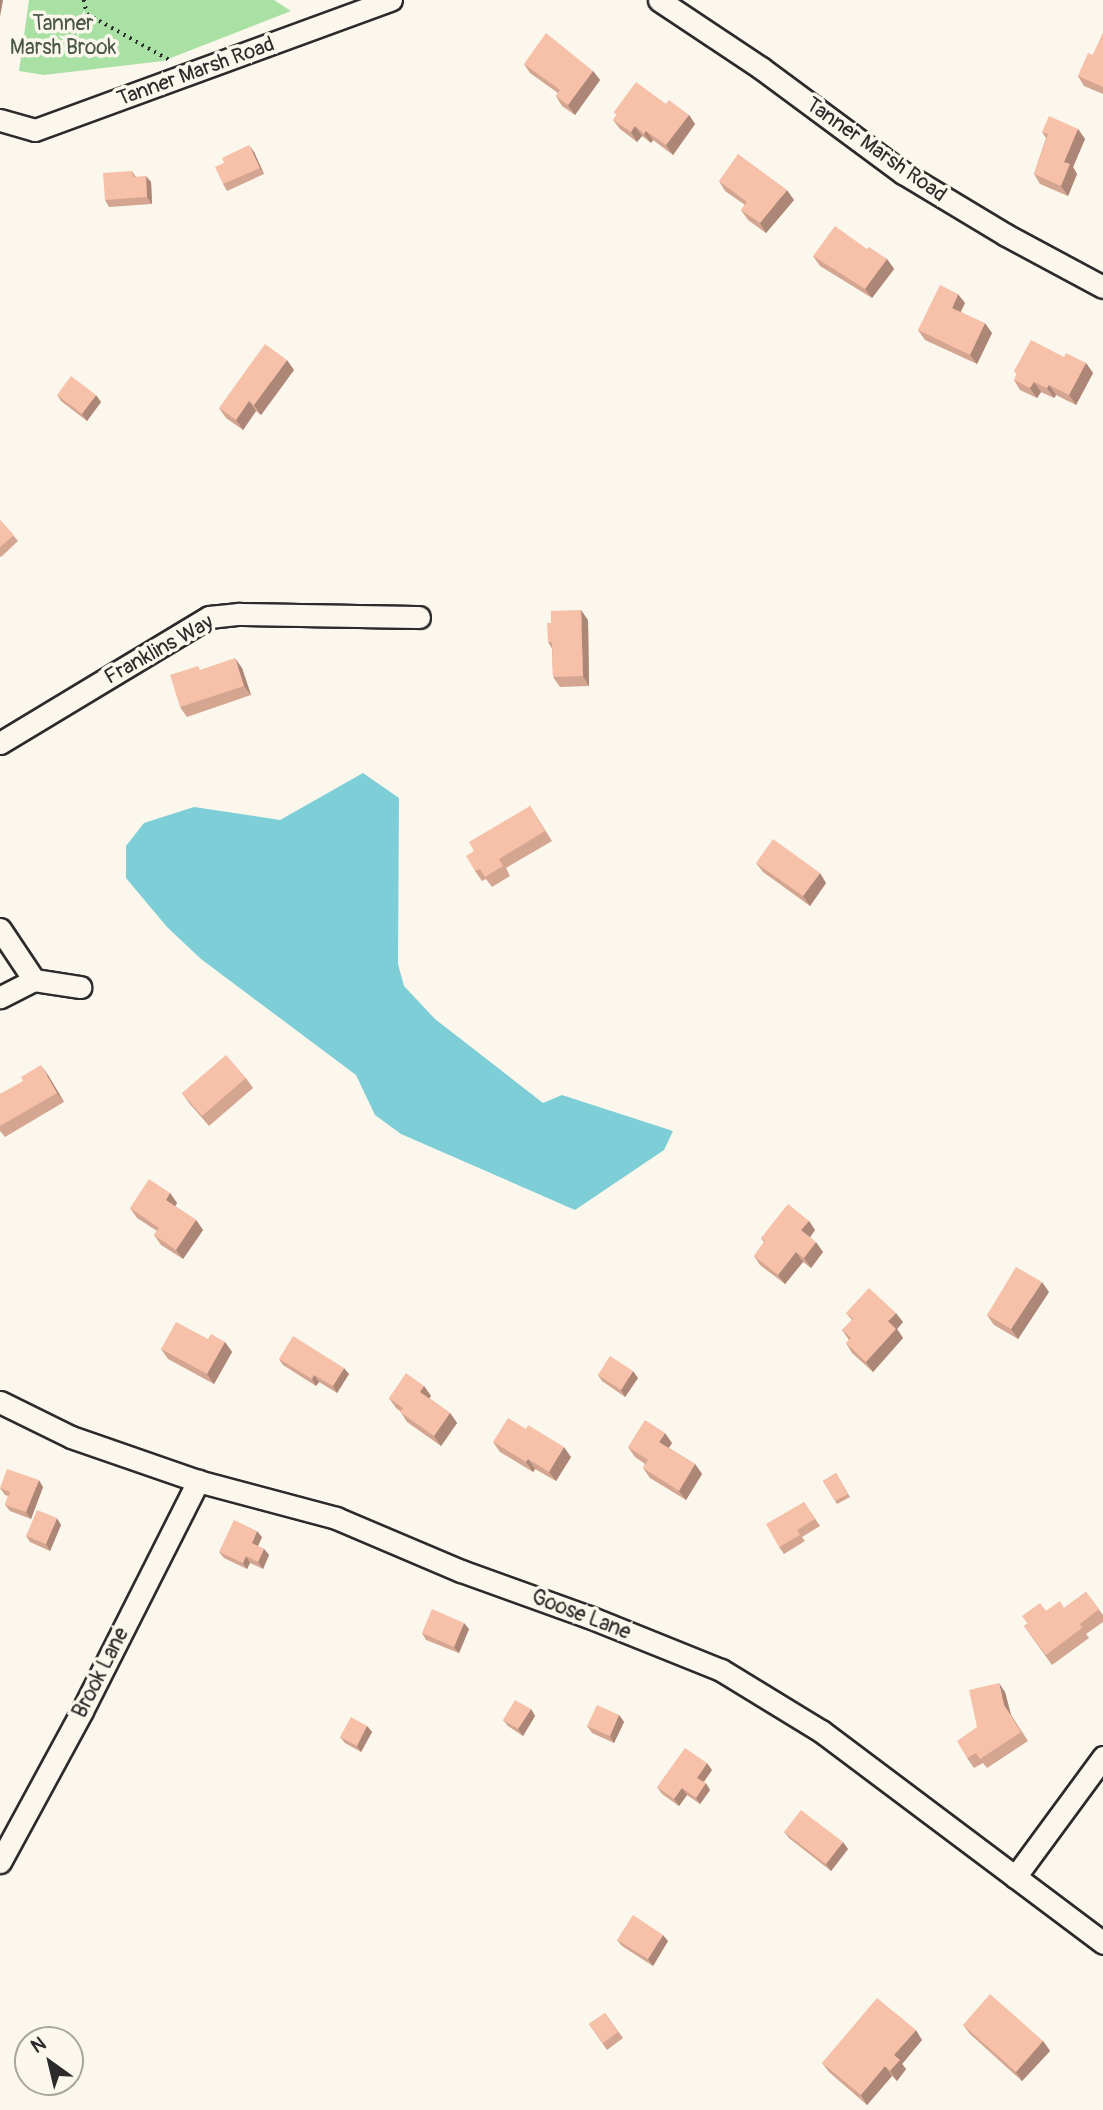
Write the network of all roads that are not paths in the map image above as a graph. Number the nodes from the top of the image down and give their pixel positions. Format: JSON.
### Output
{"nodes":[{"id":1,"x":391,"y":0,"type":"edge"},
{"id":2,"x":659,"y":0,"type":"edge"},
{"id":3,"x":0,"y":120,"type":"edge"},
{"id":4,"x":1103,"y":287,"type":"edge"},
{"id":5,"x":419,"y":617,"type":"dead end"},
{"id":6,"x":0,"y":743,"type":"edge"},
{"id":7,"x":0,"y":929,"type":"edge"},
{"id":8,"x":34,"y":980,"type":"junction"},
{"id":9,"x":80,"y":987,"type":"dead end"},
{"id":10,"x":0,"y":998,"type":"edge"},
{"id":11,"x":0,"y":1402,"type":"edge"},
{"id":12,"x":198,"y":1482,"type":"junction"},
{"id":13,"x":1103,"y":1756,"type":"edge"},
{"id":14,"x":0,"y":1862,"type":"edge"},
{"id":15,"x":1015,"y":1878,"type":"junction"},
{"id":16,"x":1103,"y":1943,"type":"edge"}],
"edges":[{"from":1,"to":3,"type":"street","name":"Tanner Marsh Road"},
{"from":2,"to":4,"type":"street","name":"Tanner Marsh Road"},
{"from":5,"to":6,"type":"street","name":"Franklins Way"},
{"from":7,"to":8,"type":"street"},
{"from":8,"to":9,"type":"street"},
{"from":8,"to":10,"type":"street"},
{"from":11,"to":12,"type":"street","name":"Goose Lane"},
{"from":12,"to":14,"type":"street","name":"Brook Lane"},
{"from":12,"to":15,"type":"street","name":"Goose Lane"},
{"from":13,"to":15,"type":"street"},
{"from":15,"to":16,"type":"street","name":"Goose Lane"}]}
